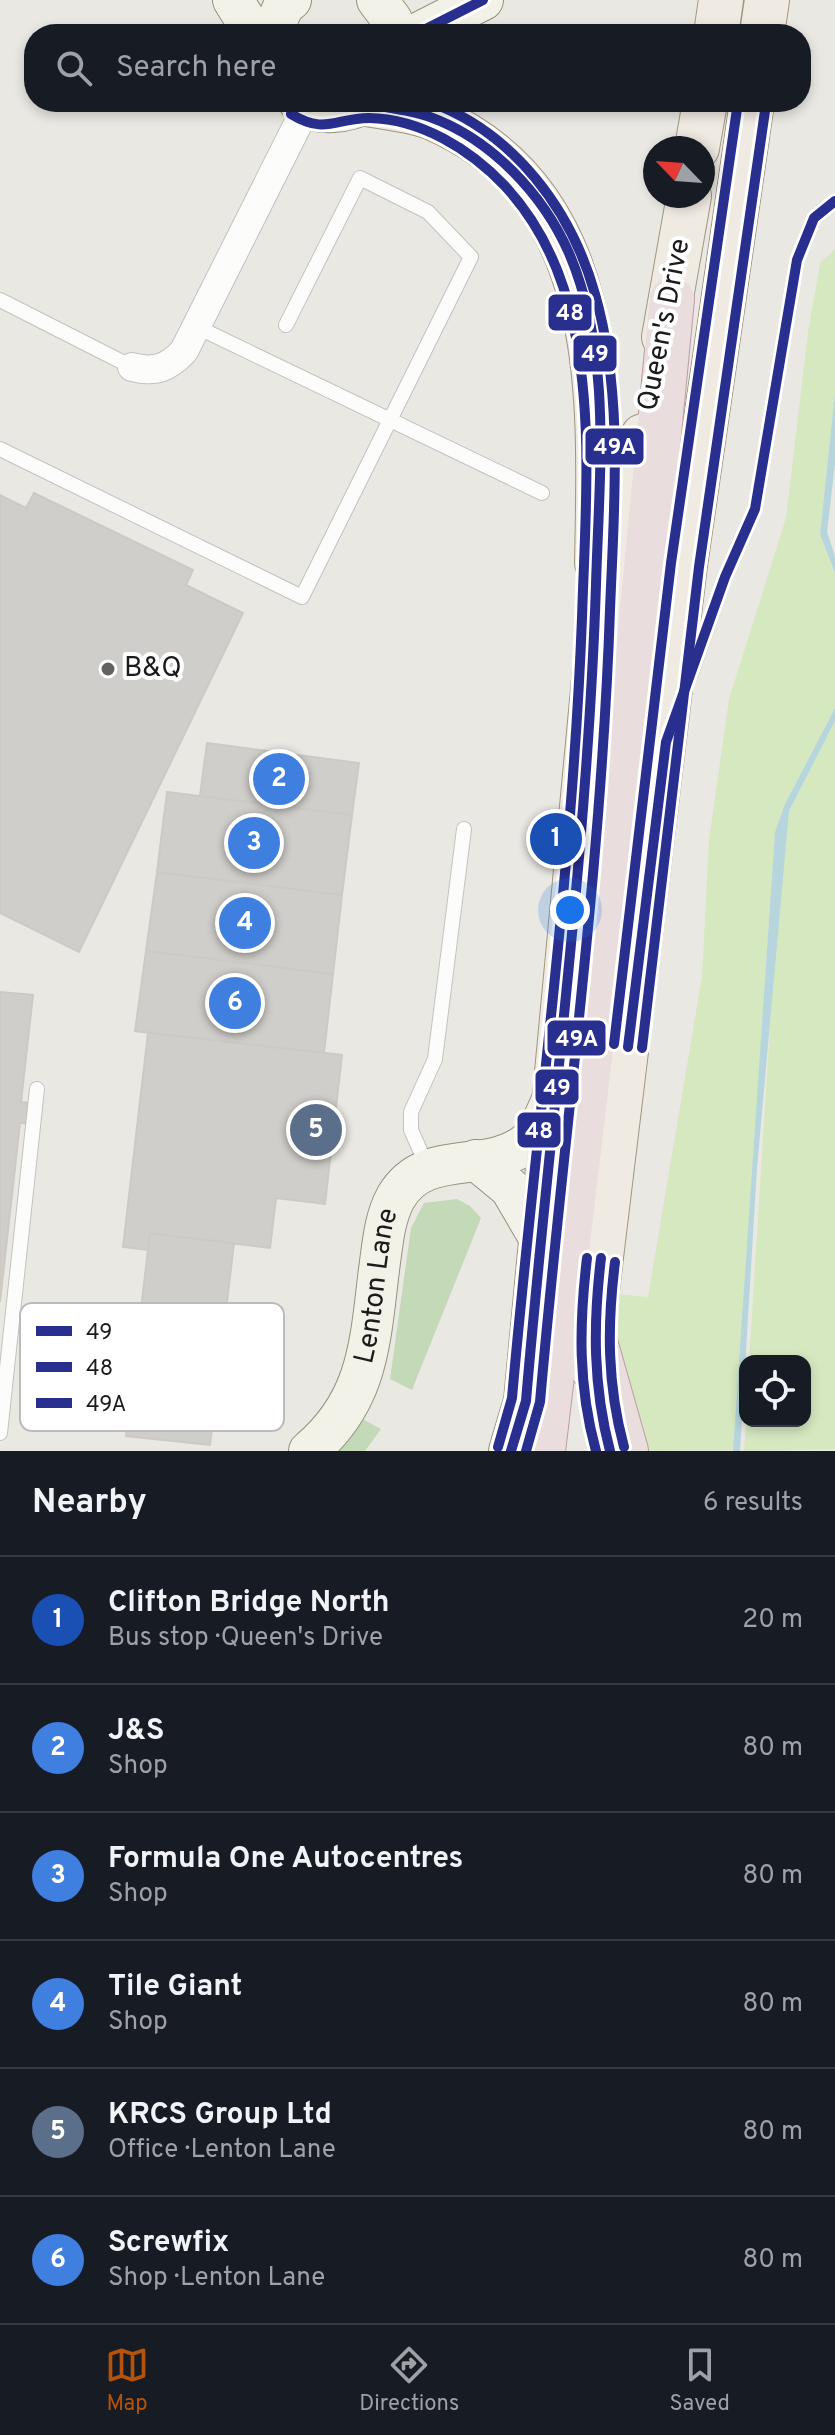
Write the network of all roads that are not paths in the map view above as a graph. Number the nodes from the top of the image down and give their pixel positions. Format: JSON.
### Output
{"nodes":[{"id":1,"x":233,"y":0,"type":"edge"},
{"id":2,"x":291,"y":0,"type":"edge"},
{"id":3,"x":377,"y":0,"type":"edge"},
{"id":4,"x":483,"y":0,"type":"edge"},
{"id":5,"x":721,"y":0,"type":"edge"},
{"id":6,"x":767,"y":0,"type":"edge"},
{"id":7,"x":248,"y":24,"type":"edge"},
{"id":8,"x":275,"y":24,"type":"edge"},
{"id":9,"x":393,"y":24,"type":"edge"},
{"id":10,"x":436,"y":24,"type":"edge"},
{"id":11,"x":717,"y":24,"type":"edge"},
{"id":12,"x":763,"y":24,"type":"edge"},
{"id":13,"x":299,"y":112,"type":"edge"},
{"id":14,"x":408,"y":112,"type":"edge"},
{"id":15,"x":703,"y":112,"type":"edge"},
{"id":16,"x":751,"y":112,"type":"edge"},
{"id":17,"x":699,"y":136,"type":"edge"},
{"id":18,"x":835,"y":201,"type":"edge"},
{"id":19,"x":687,"y":208,"type":"edge"},
{"id":20,"x":672,"y":299,"type":"joint"},
{"id":21,"x":0,"y":300,"type":"edge"},
{"id":22,"x":286,"y":325,"type":"dead end"},
{"id":23,"x":197,"y":327,"type":"junction"},
{"id":24,"x":132,"y":367,"type":"joint"},
{"id":25,"x":388,"y":419,"type":"junction"},
{"id":26,"x":0,"y":449,"type":"edge"},
{"id":27,"x":542,"y":493,"type":"dead end"},
{"id":28,"x":615,"y":671,"type":"junction"},
{"id":29,"x":666,"y":742,"type":"junction"},
{"id":30,"x":464,"y":829,"type":"dead end"},
{"id":31,"x":37,"y":1089,"type":"dead end"},
{"id":32,"x":556,"y":1091,"type":"junction"},
{"id":33,"x":476,"y":1160,"type":"junction"},
{"id":34,"x":428,"y":1168,"type":"junction"},
{"id":35,"x":541,"y":1241,"type":"junction"},
{"id":36,"x":592,"y":1331,"type":"junction"},
{"id":37,"x":0,"y":1433,"type":"edge"},
{"id":38,"x":309,"y":1451,"type":"edge"},
{"id":39,"x":511,"y":1451,"type":"edge"},
{"id":40,"x":543,"y":1451,"type":"edge"},
{"id":41,"x":610,"y":1451,"type":"edge"},
{"id":42,"x":626,"y":1451,"type":"edge"}],
"edges":[{"from":1,"to":7,"type":"street"},
{"from":2,"to":8,"type":"street"},
{"from":3,"to":9,"type":"street"},
{"from":4,"to":10,"type":"street"},
{"from":5,"to":11,"type":"main road"},
{"from":6,"to":12,"type":"main road"},
{"from":13,"to":23,"type":"street"},
{"from":14,"to":28,"type":"main road"},
{"from":15,"to":17,"type":"main road"},
{"from":16,"to":29,"type":"main road"},
{"from":18,"to":29,"type":"lane"},
{"from":19,"to":20,"type":"main road","name":"Queen's Drive"},
{"from":20,"to":28,"type":"highway"},
{"from":21,"to":24,"type":"lane"},
{"from":22,"to":25,"type":"lane"},
{"from":23,"to":24,"type":"street"},
{"from":23,"to":25,"type":"lane"},
{"from":25,"to":26,"type":"lane"},
{"from":25,"to":27,"type":"lane"},
{"from":28,"to":32,"type":"main road"},
{"from":28,"to":40,"type":"highway"},
{"from":29,"to":36,"type":"main road"},
{"from":30,"to":34,"type":"lane"},
{"from":31,"to":37,"type":"lane"},
{"from":32,"to":33,"type":"street"},
{"from":32,"to":35,"type":"main road"},
{"from":33,"to":34,"type":"street"},
{"from":33,"to":35,"type":"street"},
{"from":34,"to":38,"type":"street","name":"Lenton Lane"},
{"from":35,"to":39,"type":"main road"},
{"from":36,"to":41,"type":"main road"},
{"from":36,"to":42,"type":"highway"}]}
